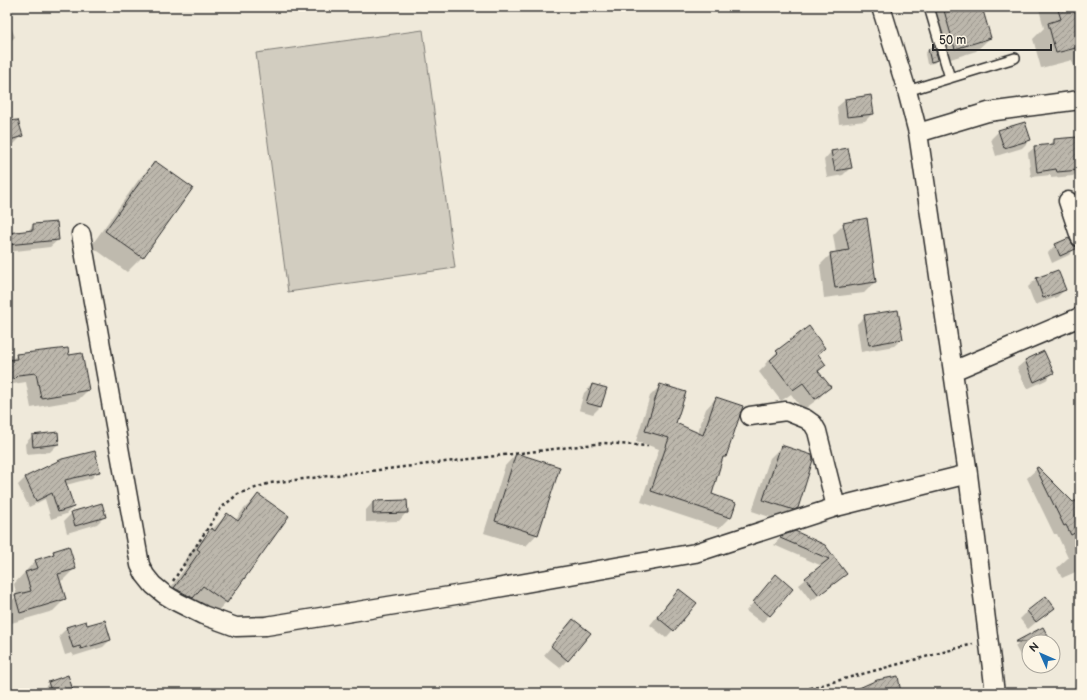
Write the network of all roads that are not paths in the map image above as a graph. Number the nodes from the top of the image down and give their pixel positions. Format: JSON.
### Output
{"nodes":[{"id":1,"x":881,"y":7,"type":"edge"},
{"id":2,"x":929,"y":7,"type":"edge"},
{"id":3,"x":1015,"y":58,"type":"dead end"},
{"id":4,"x":950,"y":78,"type":"junction"},
{"id":5,"x":907,"y":91,"type":"junction"},
{"id":6,"x":1080,"y":100,"type":"edge"},
{"id":7,"x":918,"y":134,"type":"junction"},
{"id":8,"x":1068,"y":201,"type":"dead end"},
{"id":9,"x":81,"y":234,"type":"dead end"},
{"id":10,"x":1080,"y":237,"type":"edge"},
{"id":11,"x":1080,"y":317,"type":"edge"},
{"id":12,"x":953,"y":371,"type":"junction"},
{"id":13,"x":750,"y":416,"type":"dead end"},
{"id":14,"x":968,"y":474,"type":"junction"},
{"id":15,"x":836,"y":507,"type":"junction"},
{"id":16,"x":994,"y":693,"type":"edge"}],
"edges":[{"from":1,"to":5,"type":"street"},
{"from":2,"to":4,"type":"lane"},
{"from":3,"to":4,"type":"lane"},
{"from":4,"to":5,"type":"lane"},
{"from":5,"to":7,"type":"street"},
{"from":6,"to":7,"type":"street"},
{"from":7,"to":12,"type":"street"},
{"from":8,"to":10,"type":"street"},
{"from":9,"to":15,"type":"street"},
{"from":11,"to":12,"type":"street"},
{"from":12,"to":14,"type":"street"},
{"from":13,"to":15,"type":"street"},
{"from":14,"to":15,"type":"street"},
{"from":14,"to":16,"type":"street"}]}
